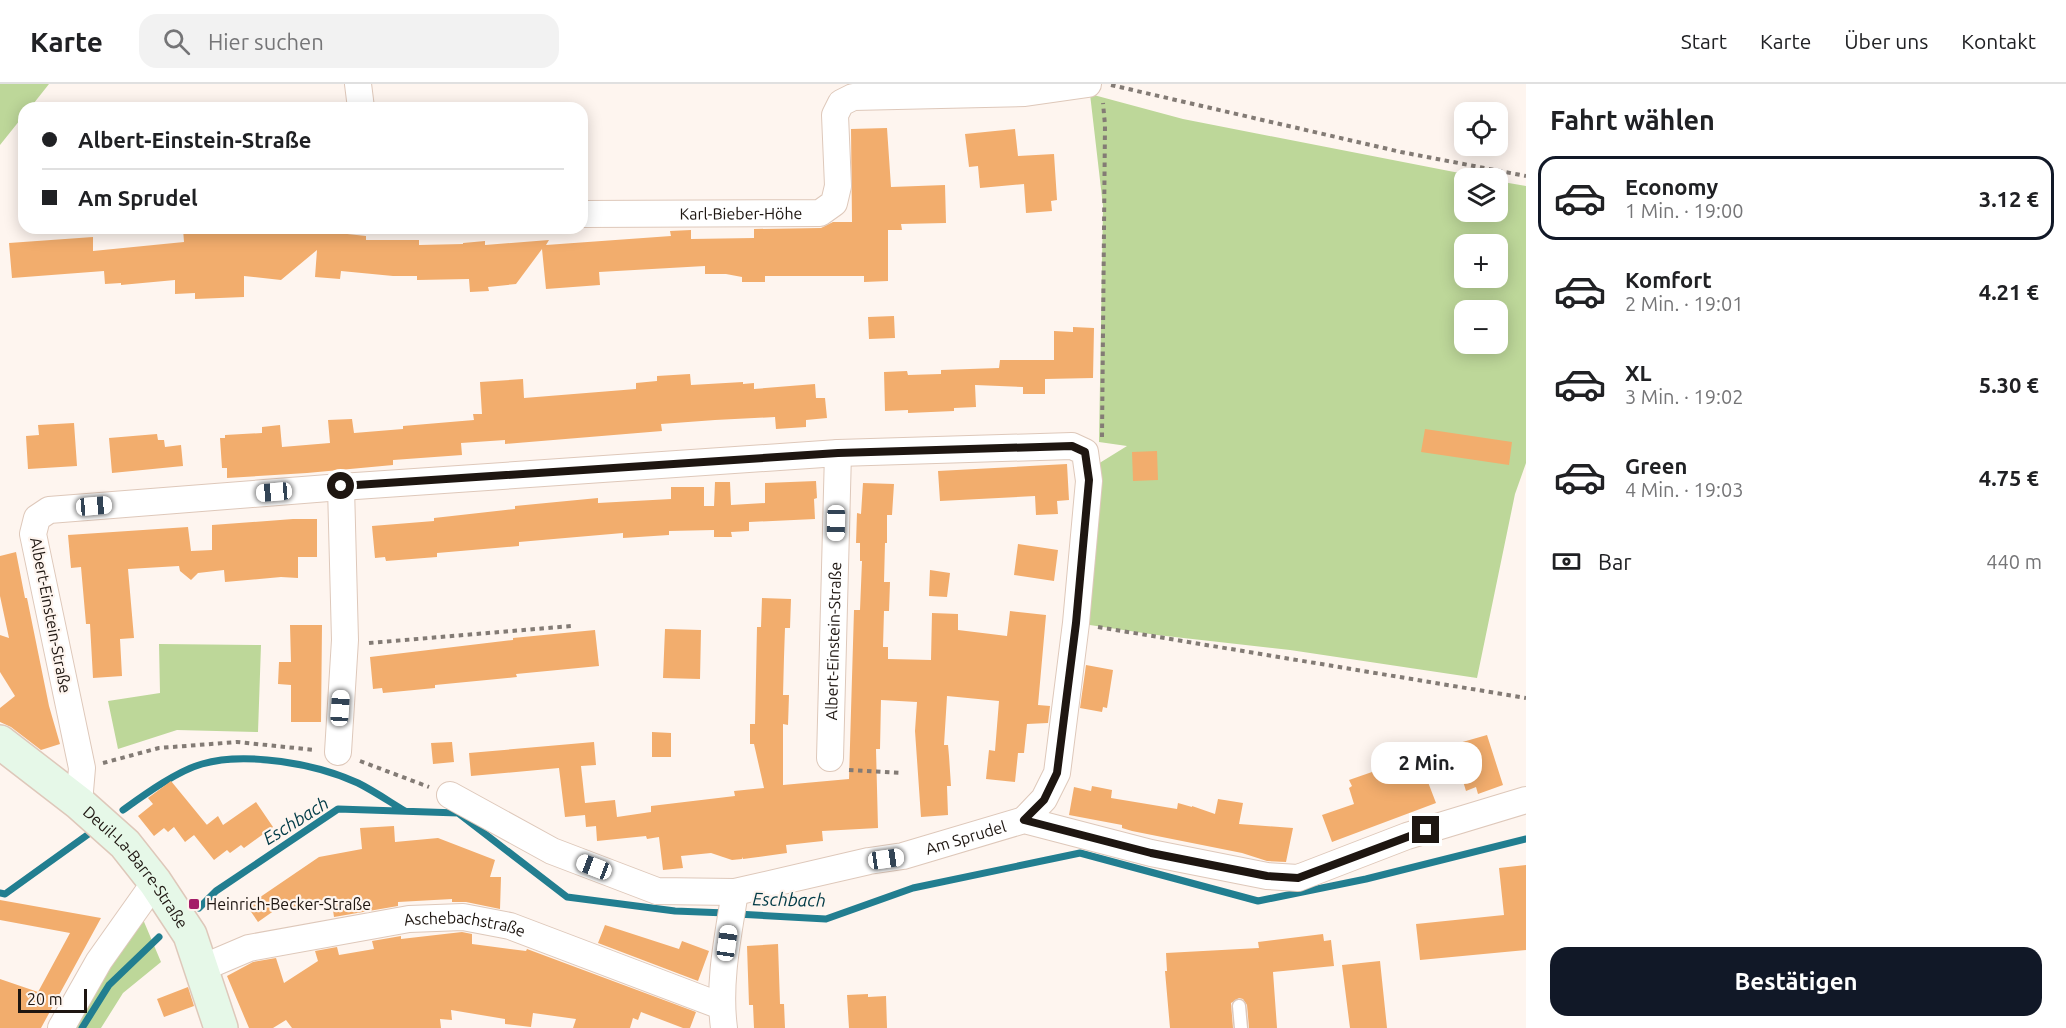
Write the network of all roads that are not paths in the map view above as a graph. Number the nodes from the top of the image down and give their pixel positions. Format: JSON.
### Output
{"nodes":[{"id":1,"x":358,"y":84,"type":"edge"},
{"id":2,"x":1095,"y":89,"type":"edge"},
{"id":3,"x":360,"y":102,"type":"edge"},
{"id":4,"x":588,"y":214,"type":"edge"},
{"id":5,"x":838,"y":453,"type":"junction"},
{"id":6,"x":341,"y":486,"type":"junction"},
{"id":7,"x":0,"y":742,"type":"edge"},
{"id":8,"x":338,"y":753,"type":"road end"},
{"id":9,"x":830,"y":758,"type":"road end"},
{"id":10,"x":450,"y":795,"type":"road end"},
{"id":11,"x":1526,"y":800,"type":"edge"},
{"id":12,"x":79,"y":802,"type":"junction"},
{"id":13,"x":1024,"y":820,"type":"junction"},
{"id":14,"x":155,"y":882,"type":"junction"},
{"id":15,"x":735,"y":892,"type":"junction"},
{"id":16,"x":202,"y":968,"type":"junction"},
{"id":17,"x":1239,"y":1006,"type":"dead end"},
{"id":18,"x":723,"y":1017,"type":"edge"},
{"id":19,"x":61,"y":1028,"type":"edge"},
{"id":20,"x":221,"y":1028,"type":"edge"},
{"id":21,"x":1241,"y":1028,"type":"edge"}],
"edges":[{"from":1,"to":3,"type":"street"},
{"from":2,"to":4,"type":"street","name":"Karl-Bieber-Höhe"},
{"from":5,"to":6,"type":"street","name":"Albert-Einstein-Straße"},
{"from":5,"to":9,"type":"street","name":"Albert-Einstein-Straße"},
{"from":5,"to":13,"type":"street","name":"Albert-Einstein-Straße"},
{"from":6,"to":8,"type":"street"},
{"from":6,"to":12,"type":"street","name":"Albert-Einstein-Straße"},
{"from":7,"to":12,"type":"street","name":"Deuil-La-Barre-Straße"},
{"from":10,"to":15,"type":"street","name":"Am Sprudel"},
{"from":11,"to":13,"type":"street","name":"Am Sprudel"},
{"from":12,"to":14,"type":"street","name":"Deuil-La-Barre-Straße"},
{"from":13,"to":15,"type":"street","name":"Am Sprudel"},
{"from":14,"to":16,"type":"street","name":"Deuil-La-Barre-Straße"},
{"from":14,"to":19,"type":"street"},
{"from":15,"to":18,"type":"street"},
{"from":16,"to":18,"type":"street","name":"Aschebachstraße"},
{"from":16,"to":20,"type":"street","name":"Deuil-La-Barre-Straße"},
{"from":17,"to":21,"type":"lane"}]}
